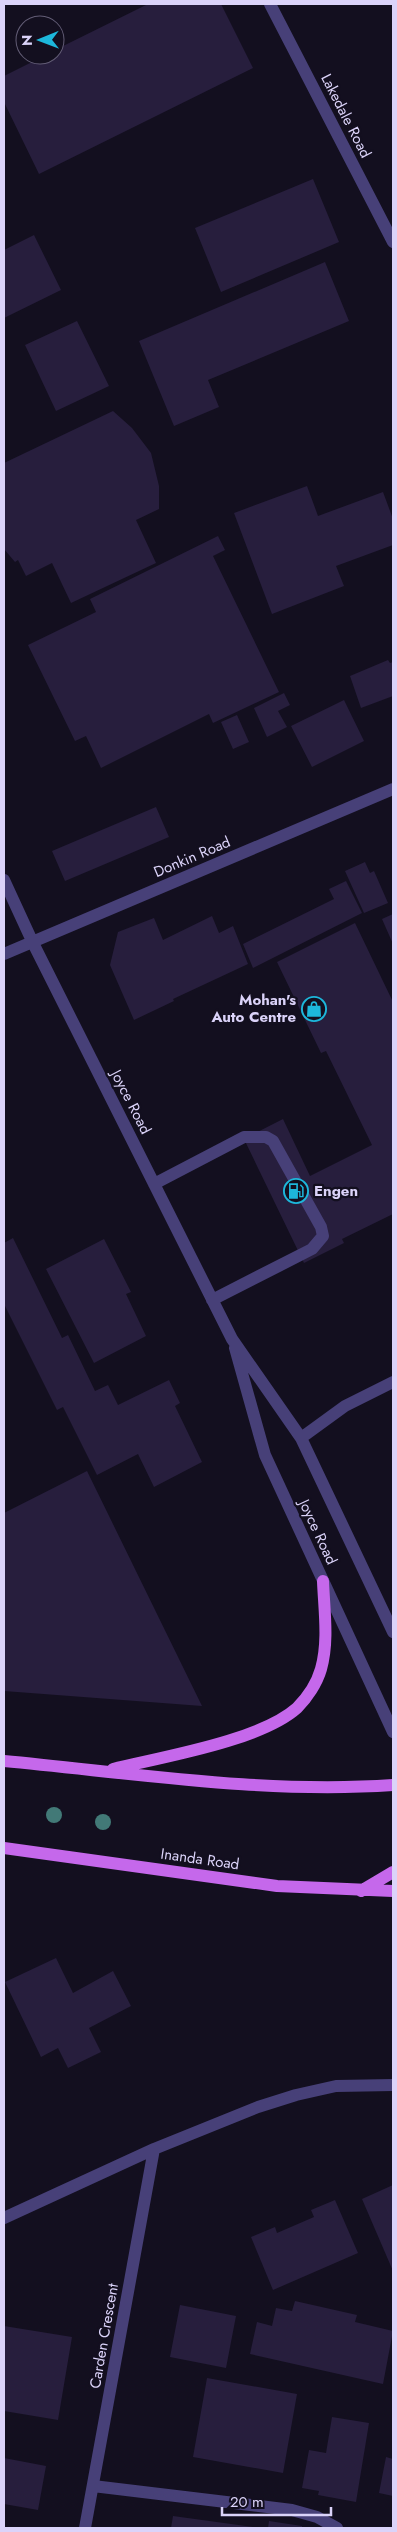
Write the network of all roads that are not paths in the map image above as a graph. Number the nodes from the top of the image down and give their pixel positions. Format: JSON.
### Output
{"nodes":[{"id":1,"x":270,"y":4,"type":"edge"},
{"id":2,"x":393,"y":242,"type":"edge"},
{"id":3,"x":393,"y":789,"type":"edge"},
{"id":4,"x":4,"y":880,"type":"edge"},
{"id":5,"x":33,"y":943,"type":"junction"},
{"id":6,"x":4,"y":954,"type":"edge"},
{"id":7,"x":154,"y":1184,"type":"junction"},
{"id":8,"x":212,"y":1300,"type":"junction"},
{"id":9,"x":232,"y":1339,"type":"junction"},
{"id":10,"x":393,"y":1382,"type":"edge"},
{"id":11,"x":301,"y":1438,"type":"junction"},
{"id":12,"x":323,"y":1581,"type":"junction"},
{"id":13,"x":393,"y":1632,"type":"edge"},
{"id":14,"x":393,"y":1732,"type":"edge"},
{"id":15,"x":4,"y":1761,"type":"edge"},
{"id":16,"x":106,"y":1771,"type":"junction"},
{"id":17,"x":393,"y":1785,"type":"edge"},
{"id":18,"x":4,"y":1848,"type":"edge"},
{"id":19,"x":393,"y":1872,"type":"edge"},
{"id":20,"x":360,"y":1891,"type":"junction"},
{"id":21,"x":393,"y":1891,"type":"edge"},
{"id":22,"x":393,"y":2085,"type":"edge"},
{"id":23,"x":154,"y":2149,"type":"junction"},
{"id":24,"x":4,"y":2218,"type":"edge"},
{"id":25,"x":92,"y":2486,"type":"junction"},
{"id":26,"x":85,"y":2528,"type":"edge"},
{"id":27,"x":338,"y":2528,"type":"edge"}],
"edges":[{"from":1,"to":2,"type":"street","name":"Lakedale Road"},
{"from":3,"to":5,"type":"street","name":"Donkin Road"},
{"from":4,"to":5,"type":"street","name":"Joyce Road"},
{"from":5,"to":6,"type":"street","name":"Donkin Road"},
{"from":5,"to":7,"type":"street","name":"Joyce Road"},
{"from":7,"to":8,"type":"street","name":"Joyce Road"},
{"from":7,"to":8,"type":"street"},
{"from":8,"to":9,"type":"street","name":"Joyce Road"},
{"from":9,"to":11,"type":"street","name":"Joyce Road"},
{"from":9,"to":12,"type":"street","name":"Joyce Road"},
{"from":10,"to":11,"type":"street"},
{"from":11,"to":13,"type":"street","name":"Joyce Road"},
{"from":12,"to":14,"type":"street","name":"Joyce Road"},
{"from":12,"to":16,"type":"main road"},
{"from":15,"to":16,"type":"main road"},
{"from":16,"to":17,"type":"main road"},
{"from":18,"to":20,"type":"main road","name":"Inanda Road"},
{"from":19,"to":20,"type":"main road"},
{"from":20,"to":21,"type":"main road","name":"Inanda Road"},
{"from":22,"to":23,"type":"street"},
{"from":23,"to":24,"type":"street"},
{"from":23,"to":25,"type":"street","name":"Carden Crescent"},
{"from":25,"to":26,"type":"street","name":"Carden Crescent"},
{"from":25,"to":27,"type":"street"}]}
